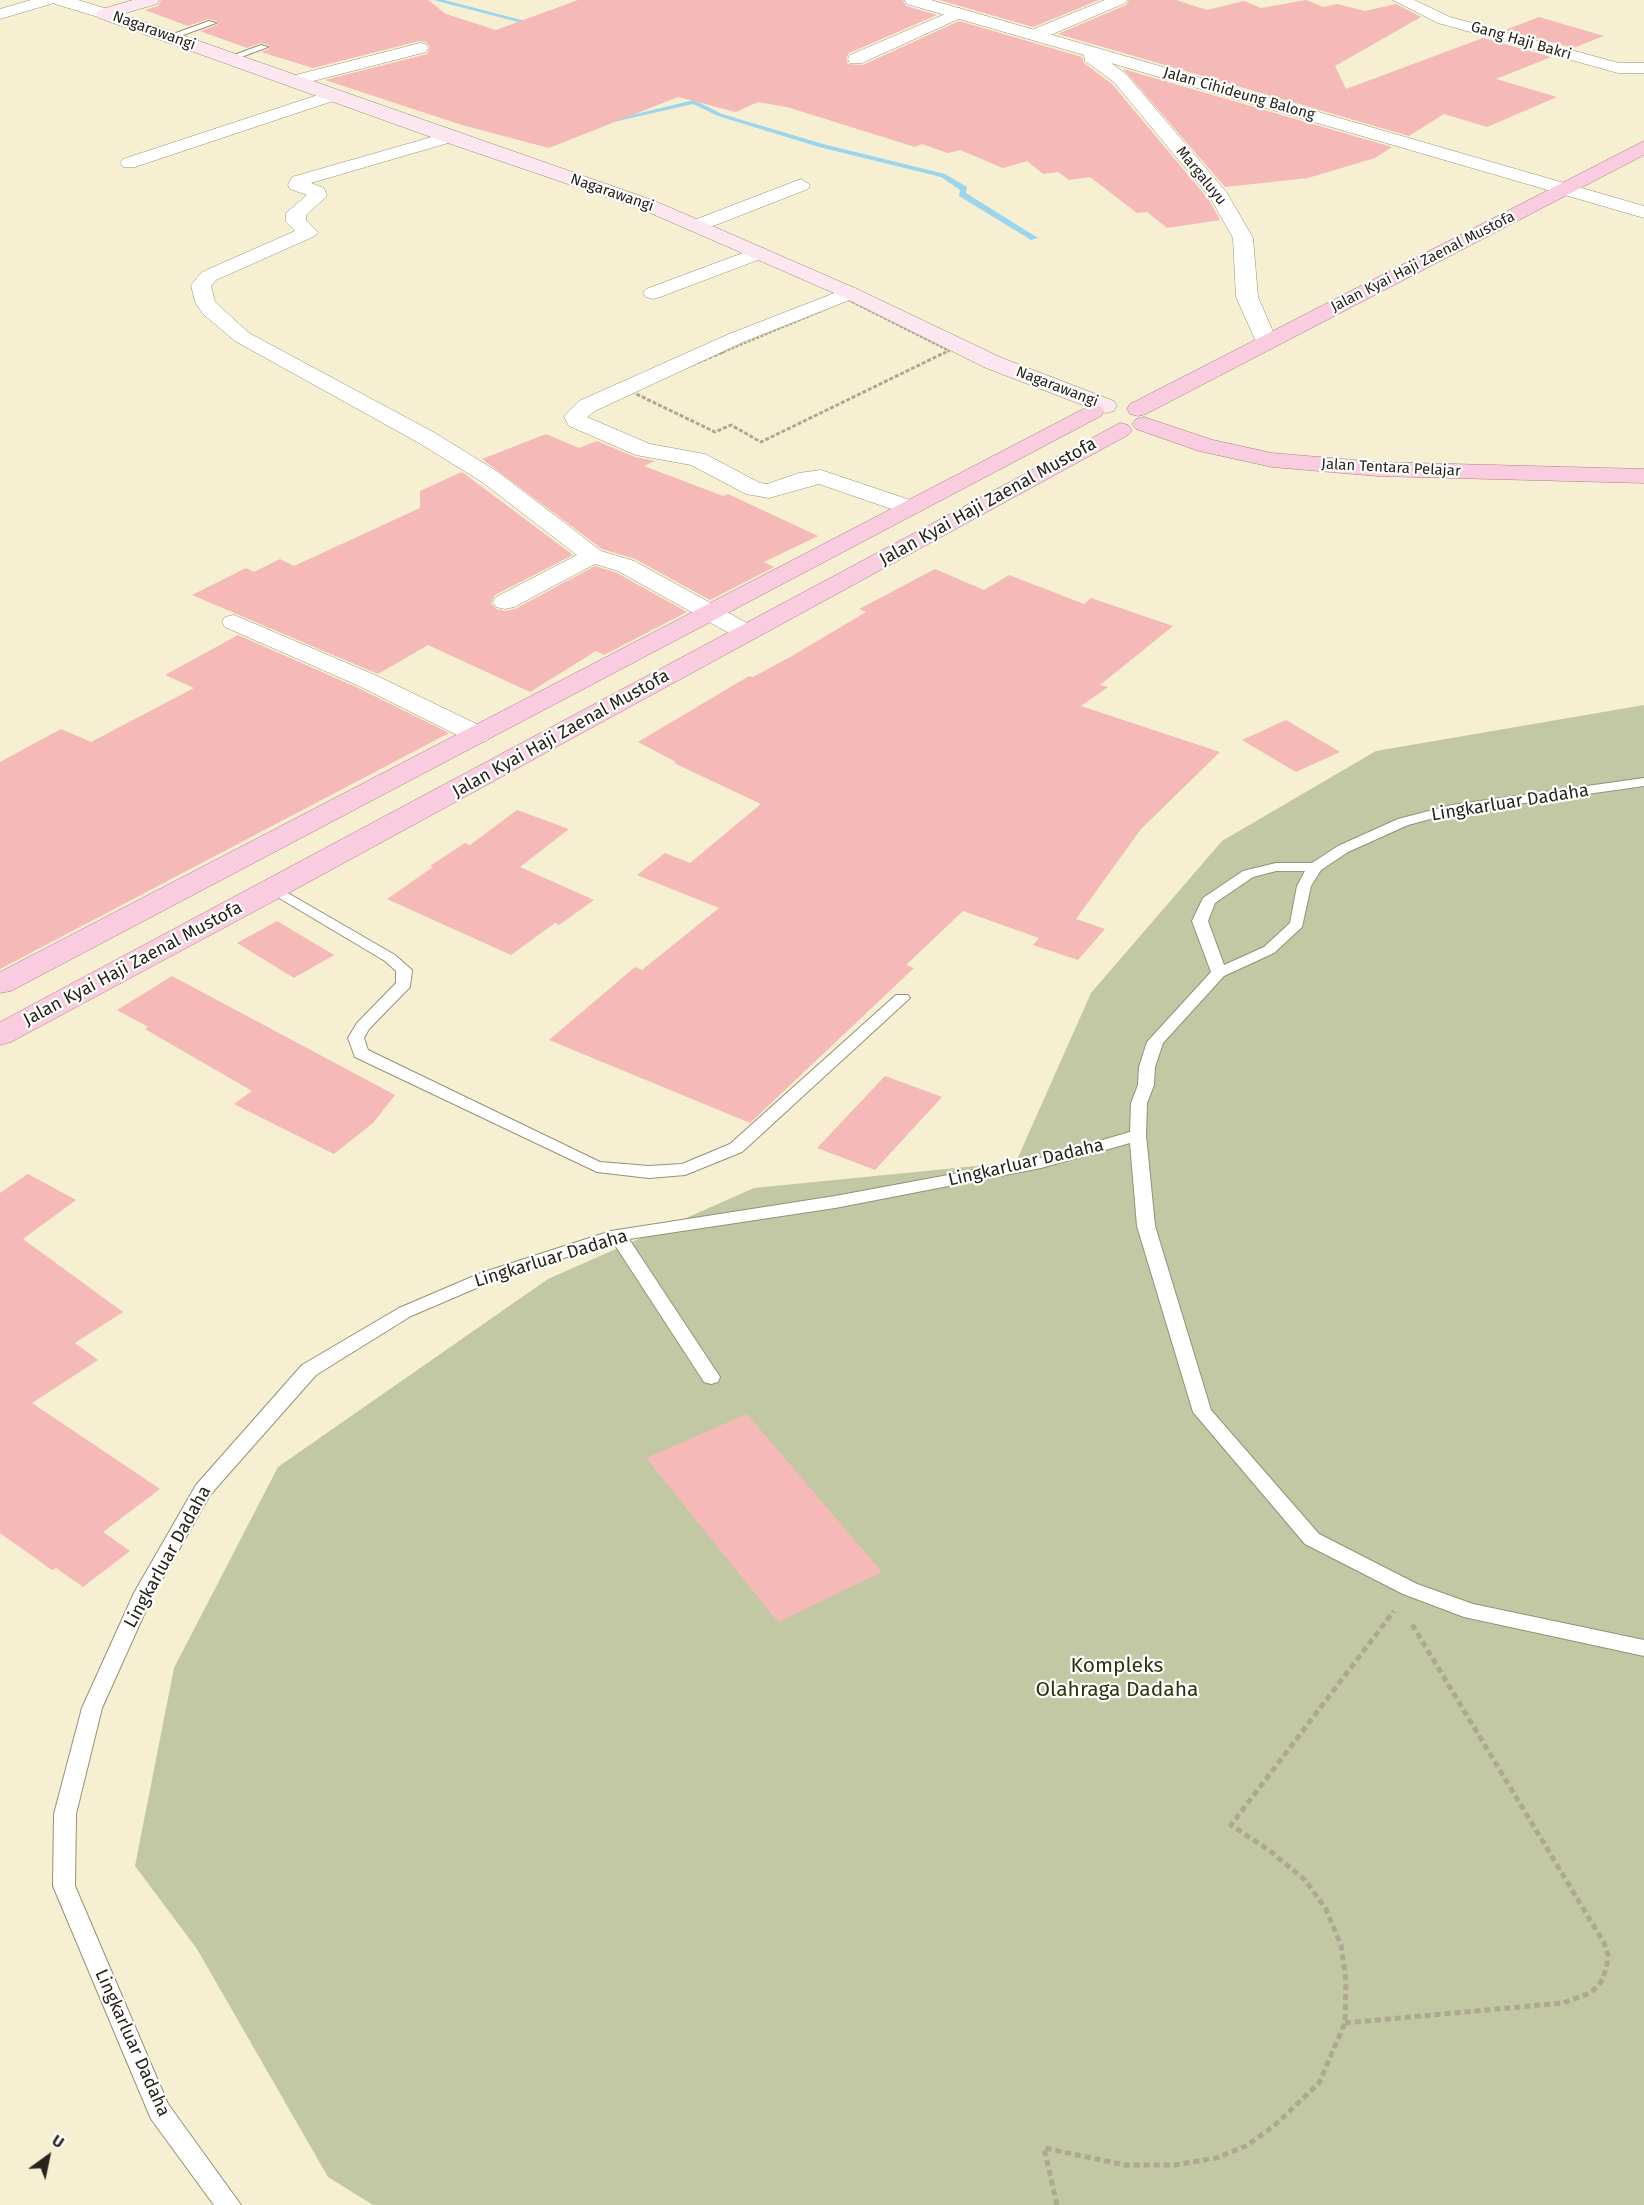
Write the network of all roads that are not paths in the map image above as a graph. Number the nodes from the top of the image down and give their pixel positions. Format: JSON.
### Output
{"nodes":[{"id":1,"x":48,"y":0,"type":"edge"},
{"id":2,"x":61,"y":0,"type":"edge"},
{"id":3,"x":151,"y":0,"type":"edge"},
{"id":4,"x":913,"y":0,"type":"edge"},
{"id":5,"x":1119,"y":0,"type":"edge"},
{"id":6,"x":1401,"y":0,"type":"edge"},
{"id":7,"x":959,"y":13,"type":"junction"},
{"id":8,"x":0,"y":14,"type":"edge"},
{"id":9,"x":105,"y":14,"type":"junction"},
{"id":10,"x":212,"y":22,"type":"dead end"},
{"id":11,"x":1035,"y":35,"type":"junction"},
{"id":12,"x":169,"y":37,"type":"junction"},
{"id":13,"x":1075,"y":46,"type":"junction"},
{"id":14,"x":264,"y":47,"type":"dead end"},
{"id":15,"x":420,"y":48,"type":"dead end"},
{"id":16,"x":230,"y":58,"type":"junction"},
{"id":17,"x":856,"y":59,"type":"dead end"},
{"id":18,"x":1644,"y":68,"type":"edge"},
{"id":19,"x":294,"y":81,"type":"junction"},
{"id":20,"x":333,"y":94,"type":"junction"},
{"id":21,"x":449,"y":137,"type":"junction"},
{"id":22,"x":1644,"y":147,"type":"edge"},
{"id":23,"x":129,"y":163,"type":"dead end"},
{"id":24,"x":801,"y":185,"type":"dead end"},
{"id":25,"x":1565,"y":189,"type":"junction"},
{"id":26,"x":1644,"y":212,"type":"edge"},
{"id":27,"x":696,"y":226,"type":"junction"},
{"id":28,"x":759,"y":253,"type":"junction"},
{"id":29,"x":850,"y":293,"type":"junction"},
{"id":30,"x":653,"y":294,"type":"dead end"},
{"id":31,"x":1266,"y":341,"type":"junction"},
{"id":32,"x":1100,"y":409,"type":"junction"},
{"id":33,"x":1141,"y":416,"type":"junction"},
{"id":34,"x":1120,"y":430,"type":"junction"},
{"id":35,"x":1644,"y":476,"type":"edge"},
{"id":36,"x":908,"y":507,"type":"junction"},
{"id":37,"x":593,"y":556,"type":"junction"},
{"id":38,"x":505,"y":602,"type":"dead end"},
{"id":39,"x":710,"y":611,"type":"junction"},
{"id":40,"x":234,"y":622,"type":"dead end"},
{"id":41,"x":747,"y":633,"type":"junction"},
{"id":42,"x":478,"y":735,"type":"junction"},
{"id":43,"x":1644,"y":782,"type":"edge"},
{"id":44,"x":271,"y":844,"type":"junction"},
{"id":45,"x":1315,"y":867,"type":"junction"},
{"id":46,"x":311,"y":869,"type":"junction"},
{"id":47,"x":274,"y":889,"type":"junction"},
{"id":48,"x":1219,"y":973,"type":"junction"},
{"id":49,"x":0,"y":984,"type":"edge"},
{"id":50,"x":902,"y":998,"type":"dead end"},
{"id":51,"x":0,"y":1035,"type":"edge"},
{"id":52,"x":1137,"y":1135,"type":"junction"},
{"id":53,"x":617,"y":1235,"type":"junction"},
{"id":54,"x":711,"y":1377,"type":"dead end"},
{"id":55,"x":1644,"y":1648,"type":"edge"},
{"id":56,"x":229,"y":2205,"type":"edge"}],
"edges":[{"from":1,"to":8,"type":"street"},
{"from":2,"to":9,"type":"street"},
{"from":3,"to":9,"type":"main road"},
{"from":4,"to":7,"type":"street","name":"Jalan Cihideung Balong"},
{"from":5,"to":11,"type":"street"},
{"from":6,"to":18,"type":"street","name":"Gang Haji Bakri"},
{"from":7,"to":11,"type":"street","name":"Jalan Cihideung Balong"},
{"from":7,"to":17,"type":"street"},
{"from":9,"to":12,"type":"main road","name":"Nagarawangi"},
{"from":10,"to":12,"type":"lane"},
{"from":11,"to":13,"type":"street","name":"Jalan Cihideung Balong"},
{"from":12,"to":16,"type":"main road","name":"Nagarawangi"},
{"from":13,"to":25,"type":"street","name":"Jalan Cihideung Balong"},
{"from":13,"to":31,"type":"street","name":"Margaluyu"},
{"from":14,"to":16,"type":"lane"},
{"from":15,"to":19,"type":"street"},
{"from":16,"to":19,"type":"main road","name":"Nagarawangi"},
{"from":19,"to":20,"type":"main road","name":"Nagarawangi"},
{"from":20,"to":21,"type":"main road","name":"Nagarawangi"},
{"from":20,"to":23,"type":"street"},
{"from":21,"to":27,"type":"main road","name":"Nagarawangi"},
{"from":21,"to":37,"type":"street"},
{"from":22,"to":25,"type":"main road","name":"Jalan Kyai Haji Zaenal Mustofa"},
{"from":24,"to":27,"type":"street"},
{"from":25,"to":26,"type":"street","name":"Jalan Cihideung Balong"},
{"from":25,"to":31,"type":"main road","name":"Jalan Kyai Haji Zaenal Mustofa"},
{"from":27,"to":28,"type":"main road","name":"Nagarawangi"},
{"from":28,"to":29,"type":"main road","name":"Nagarawangi"},
{"from":28,"to":30,"type":"street"},
{"from":29,"to":32,"type":"main road","name":"Nagarawangi"},
{"from":29,"to":36,"type":"street"},
{"from":31,"to":33,"type":"main road","name":"Jalan Kyai Haji Zaenal Mustofa"},
{"from":32,"to":33,"type":"main road","name":"Jalan Tentara Pelajar"},
{"from":32,"to":34,"type":"main road"},
{"from":32,"to":36,"type":"main road","name":"Jalan Kyai Haji Zaenal Mustofa"},
{"from":33,"to":34,"type":"main road","name":"Jalan Kyai Haji Zaenal Mustofa"},
{"from":33,"to":35,"type":"main road","name":"Jalan Tentara Pelajar"},
{"from":34,"to":41,"type":"main road","name":"Jalan Kyai Haji Zaenal Mustofa"},
{"from":36,"to":39,"type":"main road","name":"Jalan Kyai Haji Zaenal Mustofa"},
{"from":37,"to":38,"type":"street"},
{"from":37,"to":39,"type":"street"},
{"from":39,"to":41,"type":"street"},
{"from":39,"to":42,"type":"main road","name":"Jalan Kyai Haji Zaenal Mustofa"},
{"from":40,"to":42,"type":"street"},
{"from":41,"to":46,"type":"main road","name":"Jalan Kyai Haji Zaenal Mustofa"},
{"from":42,"to":44,"type":"main road","name":"Jalan Kyai Haji Zaenal Mustofa"},
{"from":43,"to":45,"type":"lane","name":"Lingkarluar Dadaha"},
{"from":44,"to":46,"type":"main road"},
{"from":44,"to":49,"type":"main road","name":"Jalan Kyai Haji Zaenal Mustofa"},
{"from":45,"to":48,"type":"lane"},
{"from":45,"to":48,"type":"lane"},
{"from":46,"to":47,"type":"main road","name":"Jalan Kyai Haji Zaenal Mustofa"},
{"from":47,"to":50,"type":"lane"},
{"from":47,"to":51,"type":"main road","name":"Jalan Kyai Haji Zaenal Mustofa"},
{"from":48,"to":52,"type":"lane"},
{"from":52,"to":53,"type":"lane","name":"Lingkarluar Dadaha"},
{"from":52,"to":55,"type":"lane"},
{"from":53,"to":54,"type":"lane"},
{"from":53,"to":56,"type":"lane","name":"Lingkarluar Dadaha"}]}
